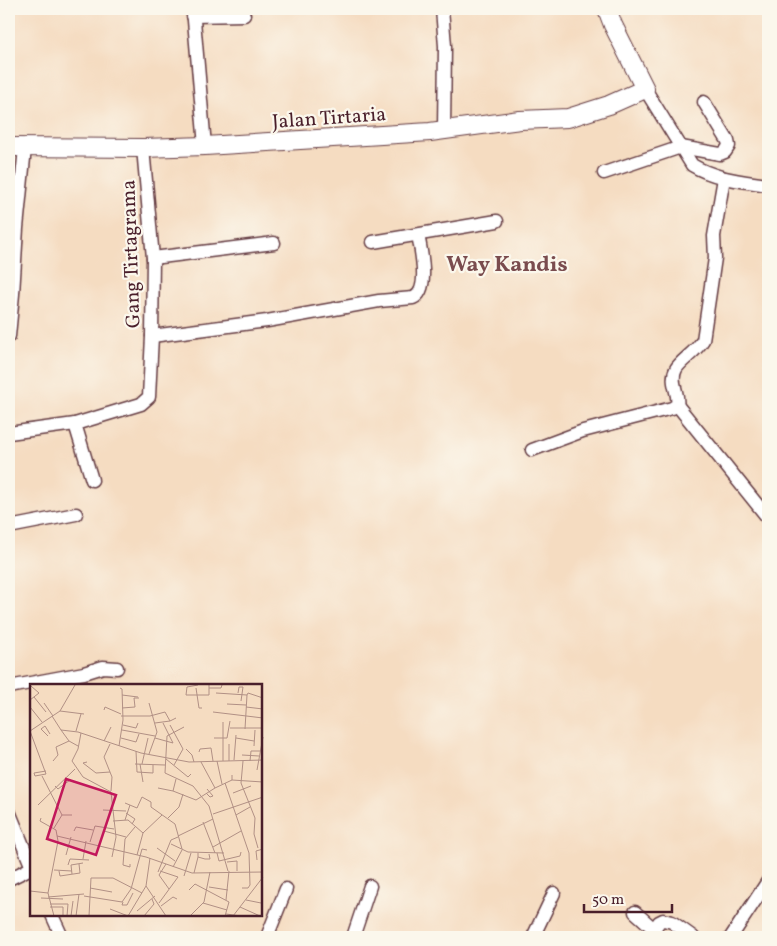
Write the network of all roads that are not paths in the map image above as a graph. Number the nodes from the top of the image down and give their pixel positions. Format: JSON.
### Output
{"nodes":[{"id":1,"x":442,"y":9,"type":"edge"},
{"id":2,"x":607,"y":9,"type":"edge"},
{"id":3,"x":193,"y":12,"type":"edge"},
{"id":4,"x":216,"y":12,"type":"edge"},
{"id":5,"x":244,"y":14,"type":"dead end"},
{"id":6,"x":646,"y":89,"type":"junction"},
{"id":7,"x":704,"y":102,"type":"dead end"},
{"id":8,"x":444,"y":130,"type":"junction"},
{"id":9,"x":205,"y":146,"type":"junction"},
{"id":10,"x":17,"y":147,"type":"edge"},
{"id":11,"x":681,"y":147,"type":"junction"},
{"id":12,"x":143,"y":148,"type":"junction"},
{"id":13,"x":604,"y":173,"type":"dead end"},
{"id":14,"x":724,"y":178,"type":"junction"},
{"id":15,"x":768,"y":185,"type":"edge"},
{"id":16,"x":497,"y":222,"type":"dead end"},
{"id":17,"x":13,"y":227,"type":"edge"},
{"id":18,"x":418,"y":235,"type":"junction"},
{"id":19,"x":373,"y":242,"type":"dead end"},
{"id":20,"x":274,"y":243,"type":"dead end"},
{"id":21,"x":153,"y":258,"type":"junction"},
{"id":22,"x":9,"y":336,"type":"edge"},
{"id":23,"x":152,"y":336,"type":"junction"},
{"id":24,"x":677,"y":405,"type":"junction"},
{"id":25,"x":75,"y":424,"type":"junction"},
{"id":26,"x":9,"y":434,"type":"edge"},
{"id":27,"x":532,"y":450,"type":"dead end"},
{"id":28,"x":92,"y":480,"type":"dead end"},
{"id":29,"x":76,"y":514,"type":"dead end"},
{"id":30,"x":768,"y":518,"type":"edge"},
{"id":31,"x":9,"y":527,"type":"edge"},
{"id":32,"x":117,"y":668,"type":"dead end"},
{"id":33,"x":9,"y":687,"type":"edge"},
{"id":34,"x":9,"y":811,"type":"edge"},
{"id":35,"x":30,"y":864,"type":"edge"},
{"id":36,"x":30,"y":867,"type":"edge"},
{"id":37,"x":9,"y":879,"type":"edge"},
{"id":38,"x":768,"y":881,"type":"edge"},
{"id":39,"x":370,"y":886,"type":"dead end"},
{"id":40,"x":286,"y":889,"type":"dead end"},
{"id":41,"x":554,"y":893,"type":"dead end"},
{"id":42,"x":635,"y":912,"type":"dead end"},
{"id":43,"x":52,"y":916,"type":"edge"},
{"id":44,"x":652,"y":933,"type":"edge"},
{"id":45,"x":62,"y":937,"type":"edge"},
{"id":46,"x":267,"y":937,"type":"edge"},
{"id":47,"x":353,"y":937,"type":"edge"},
{"id":48,"x":533,"y":937,"type":"edge"},
{"id":49,"x":693,"y":937,"type":"edge"},
{"id":50,"x":731,"y":937,"type":"edge"}],
"edges":[{"from":1,"to":8,"type":"street"},
{"from":2,"to":6,"type":"street"},
{"from":3,"to":4,"type":"street"},
{"from":3,"to":9,"type":"street"},
{"from":4,"to":5,"type":"street"},
{"from":6,"to":8,"type":"street","name":"Jalan Tirtaria"},
{"from":6,"to":11,"type":"street"},
{"from":7,"to":11,"type":"street"},
{"from":8,"to":9,"type":"street","name":"Jalan Tirtaria"},
{"from":9,"to":12,"type":"street","name":"Jalan Tirtaria"},
{"from":10,"to":12,"type":"street","name":"Jalan Tirtaria"},
{"from":10,"to":17,"type":"street"},
{"from":11,"to":13,"type":"street"},
{"from":11,"to":14,"type":"street"},
{"from":12,"to":21,"type":"street","name":"Gang Tirtagrama"},
{"from":14,"to":15,"type":"street"},
{"from":14,"to":24,"type":"street"},
{"from":16,"to":18,"type":"street"},
{"from":17,"to":22,"type":"street"},
{"from":18,"to":19,"type":"street"},
{"from":18,"to":23,"type":"street"},
{"from":20,"to":21,"type":"street"},
{"from":21,"to":23,"type":"street","name":"Gang Tirtagrama"},
{"from":23,"to":25,"type":"street","name":"Gang Tirtagrama"},
{"from":24,"to":27,"type":"street"},
{"from":24,"to":30,"type":"street"},
{"from":25,"to":26,"type":"street"},
{"from":25,"to":28,"type":"street"},
{"from":29,"to":31,"type":"street"},
{"from":32,"to":33,"type":"street"},
{"from":34,"to":35,"type":"street"},
{"from":36,"to":37,"type":"street"},
{"from":38,"to":50,"type":"street"},
{"from":39,"to":47,"type":"street"},
{"from":40,"to":46,"type":"street"},
{"from":41,"to":48,"type":"street"},
{"from":42,"to":44,"type":"street"},
{"from":43,"to":45,"type":"street"},
{"from":44,"to":49,"type":"street"}]}
